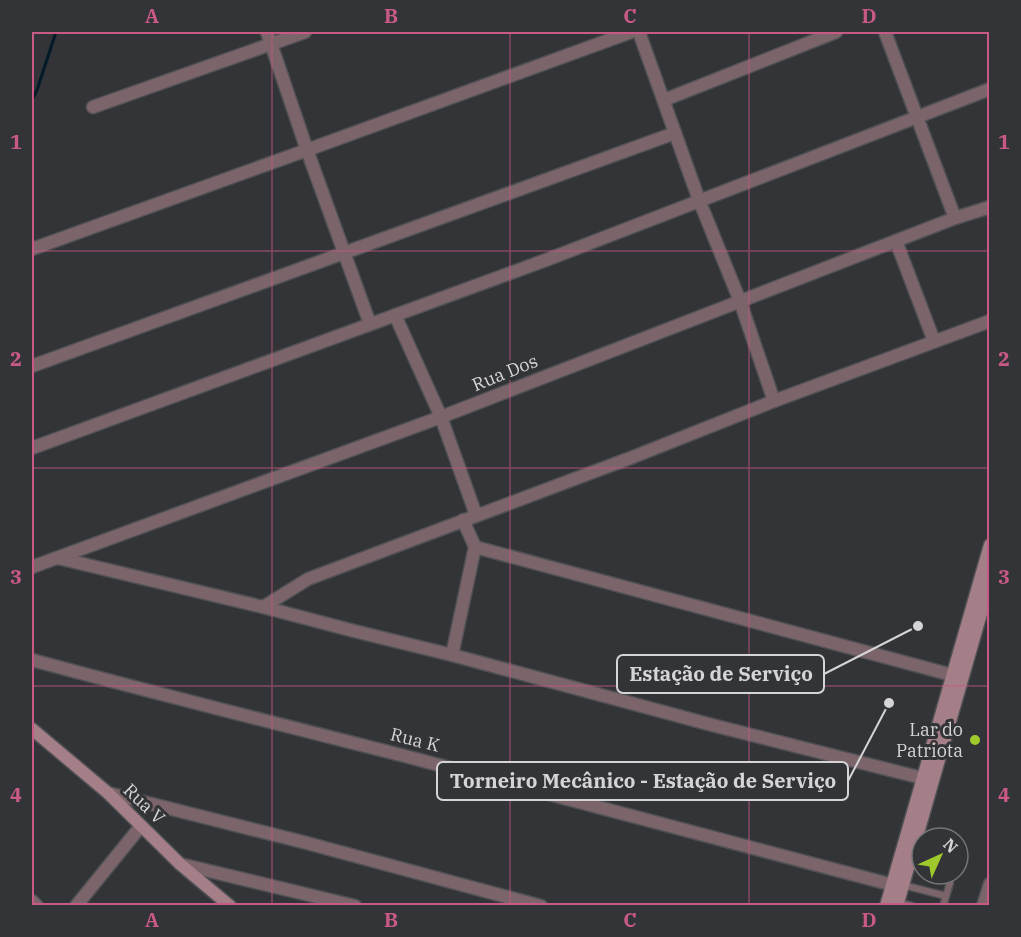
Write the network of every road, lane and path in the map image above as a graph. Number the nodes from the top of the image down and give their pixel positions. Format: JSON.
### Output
{"nodes":[{"id":1,"x":305,"y":32,"type":"edge"},
{"id":2,"x":631,"y":32,"type":"edge"},
{"id":3,"x":639,"y":32,"type":"edge"},
{"id":4,"x":836,"y":32,"type":"edge"},
{"id":5,"x":885,"y":32,"type":"edge"},
{"id":6,"x":269,"y":38,"type":"edge"},
{"id":7,"x":990,"y":89,"type":"edge"},
{"id":8,"x":664,"y":100,"type":"junction"},
{"id":9,"x":93,"y":106,"type":"dead end"},
{"id":10,"x":917,"y":116,"type":"junction"},
{"id":11,"x":675,"y":133,"type":"junction"},
{"id":12,"x":307,"y":150,"type":"junction"},
{"id":13,"x":699,"y":200,"type":"junction"},
{"id":14,"x":990,"y":207,"type":"edge"},
{"id":15,"x":955,"y":218,"type":"junction"},
{"id":16,"x":896,"y":241,"type":"junction"},
{"id":17,"x":32,"y":249,"type":"edge"},
{"id":18,"x":345,"y":252,"type":"junction"},
{"id":19,"x":740,"y":301,"type":"junction"},
{"id":20,"x":395,"y":315,"type":"junction"},
{"id":21,"x":990,"y":321,"type":"edge"},
{"id":22,"x":370,"y":324,"type":"junction"},
{"id":23,"x":934,"y":341,"type":"junction"},
{"id":24,"x":32,"y":366,"type":"edge"},
{"id":25,"x":774,"y":401,"type":"junction"},
{"id":26,"x":441,"y":417,"type":"junction"},
{"id":27,"x":32,"y":448,"type":"edge"},
{"id":28,"x":476,"y":515,"type":"junction"},
{"id":29,"x":463,"y":520,"type":"junction"},
{"id":30,"x":990,"y":544,"type":"edge"},
{"id":31,"x":475,"y":548,"type":"junction"},
{"id":32,"x":56,"y":558,"type":"junction"},
{"id":33,"x":32,"y":567,"type":"edge"},
{"id":34,"x":990,"y":582,"type":"edge"},
{"id":35,"x":263,"y":607,"type":"junction"},
{"id":36,"x":452,"y":655,"type":"junction"},
{"id":37,"x":32,"y":660,"type":"edge"},
{"id":38,"x":952,"y":675,"type":"junction"},
{"id":39,"x":32,"y":729,"type":"edge"},
{"id":40,"x":922,"y":778,"type":"junction"},
{"id":41,"x":108,"y":793,"type":"junction"},
{"id":42,"x":141,"y":825,"type":"junction"},
{"id":43,"x":180,"y":864,"type":"junction"},
{"id":44,"x":990,"y":884,"type":"edge"},
{"id":45,"x":898,"y":885,"type":"junction"},
{"id":46,"x":949,"y":886,"type":"edge"},
{"id":47,"x":946,"y":896,"type":"junction"},
{"id":48,"x":32,"y":901,"type":"edge"},
{"id":49,"x":894,"y":904,"type":"edge"},
{"id":50,"x":37,"y":906,"type":"edge"},
{"id":51,"x":76,"y":906,"type":"edge"},
{"id":52,"x":230,"y":906,"type":"edge"},
{"id":53,"x":355,"y":906,"type":"edge"},
{"id":54,"x":541,"y":906,"type":"edge"},
{"id":55,"x":912,"y":906,"type":"edge"},
{"id":56,"x":943,"y":906,"type":"edge"},
{"id":57,"x":983,"y":906,"type":"edge"}],
"edges":[{"from":1,"to":6,"type":"street"},
{"from":2,"to":12,"type":"street"},
{"from":3,"to":8,"type":"street"},
{"from":4,"to":8,"type":"street"},
{"from":5,"to":10,"type":"street"},
{"from":6,"to":9,"type":"street"},
{"from":6,"to":12,"type":"street"},
{"from":7,"to":10,"type":"street"},
{"from":8,"to":11,"type":"street"},
{"from":10,"to":13,"type":"street"},
{"from":10,"to":15,"type":"street"},
{"from":11,"to":13,"type":"street"},
{"from":11,"to":18,"type":"street"},
{"from":12,"to":17,"type":"street"},
{"from":12,"to":18,"type":"street"},
{"from":13,"to":19,"type":"street"},
{"from":13,"to":20,"type":"street"},
{"from":14,"to":15,"type":"street","name":"Rua Dos"},
{"from":15,"to":16,"type":"street","name":"Rua Dos"},
{"from":16,"to":19,"type":"street","name":"Rua Dos"},
{"from":16,"to":23,"type":"street"},
{"from":18,"to":22,"type":"street"},
{"from":18,"to":24,"type":"street"},
{"from":19,"to":25,"type":"street"},
{"from":19,"to":26,"type":"street","name":"Rua Dos"},
{"from":20,"to":22,"type":"street"},
{"from":20,"to":26,"type":"street"},
{"from":21,"to":23,"type":"street"},
{"from":22,"to":27,"type":"street"},
{"from":23,"to":25,"type":"street"},
{"from":25,"to":28,"type":"street"},
{"from":26,"to":28,"type":"street"},
{"from":26,"to":32,"type":"street","name":"Rua Dos"},
{"from":28,"to":29,"type":"street"},
{"from":29,"to":31,"type":"street"},
{"from":29,"to":35,"type":"street"},
{"from":30,"to":38,"type":"main road"},
{"from":31,"to":36,"type":"street"},
{"from":31,"to":38,"type":"street"},
{"from":32,"to":33,"type":"street","name":"Rua Dos"},
{"from":32,"to":35,"type":"street"},
{"from":34,"to":45,"type":"main road"},
{"from":35,"to":36,"type":"street"},
{"from":36,"to":40,"type":"street"},
{"from":37,"to":45,"type":"street","name":"Rua K"},
{"from":38,"to":40,"type":"main road"},
{"from":39,"to":41,"type":"main road","name":"Rua V"},
{"from":40,"to":45,"type":"main road"},
{"from":41,"to":42,"type":"main road","name":"Rua V"},
{"from":41,"to":54,"type":"street"},
{"from":42,"to":43,"type":"main road","name":"Rua V"},
{"from":42,"to":51,"type":"street"},
{"from":43,"to":52,"type":"main road","name":"Rua V"},
{"from":43,"to":53,"type":"street"},
{"from":44,"to":57,"type":"street"},
{"from":45,"to":47,"type":"lane"},
{"from":45,"to":49,"type":"main road"},
{"from":46,"to":47,"type":"lane"},
{"from":47,"to":56,"type":"lane"},
{"from":48,"to":50,"type":"street"},
{"from":49,"to":55,"type":"lane"}]}
